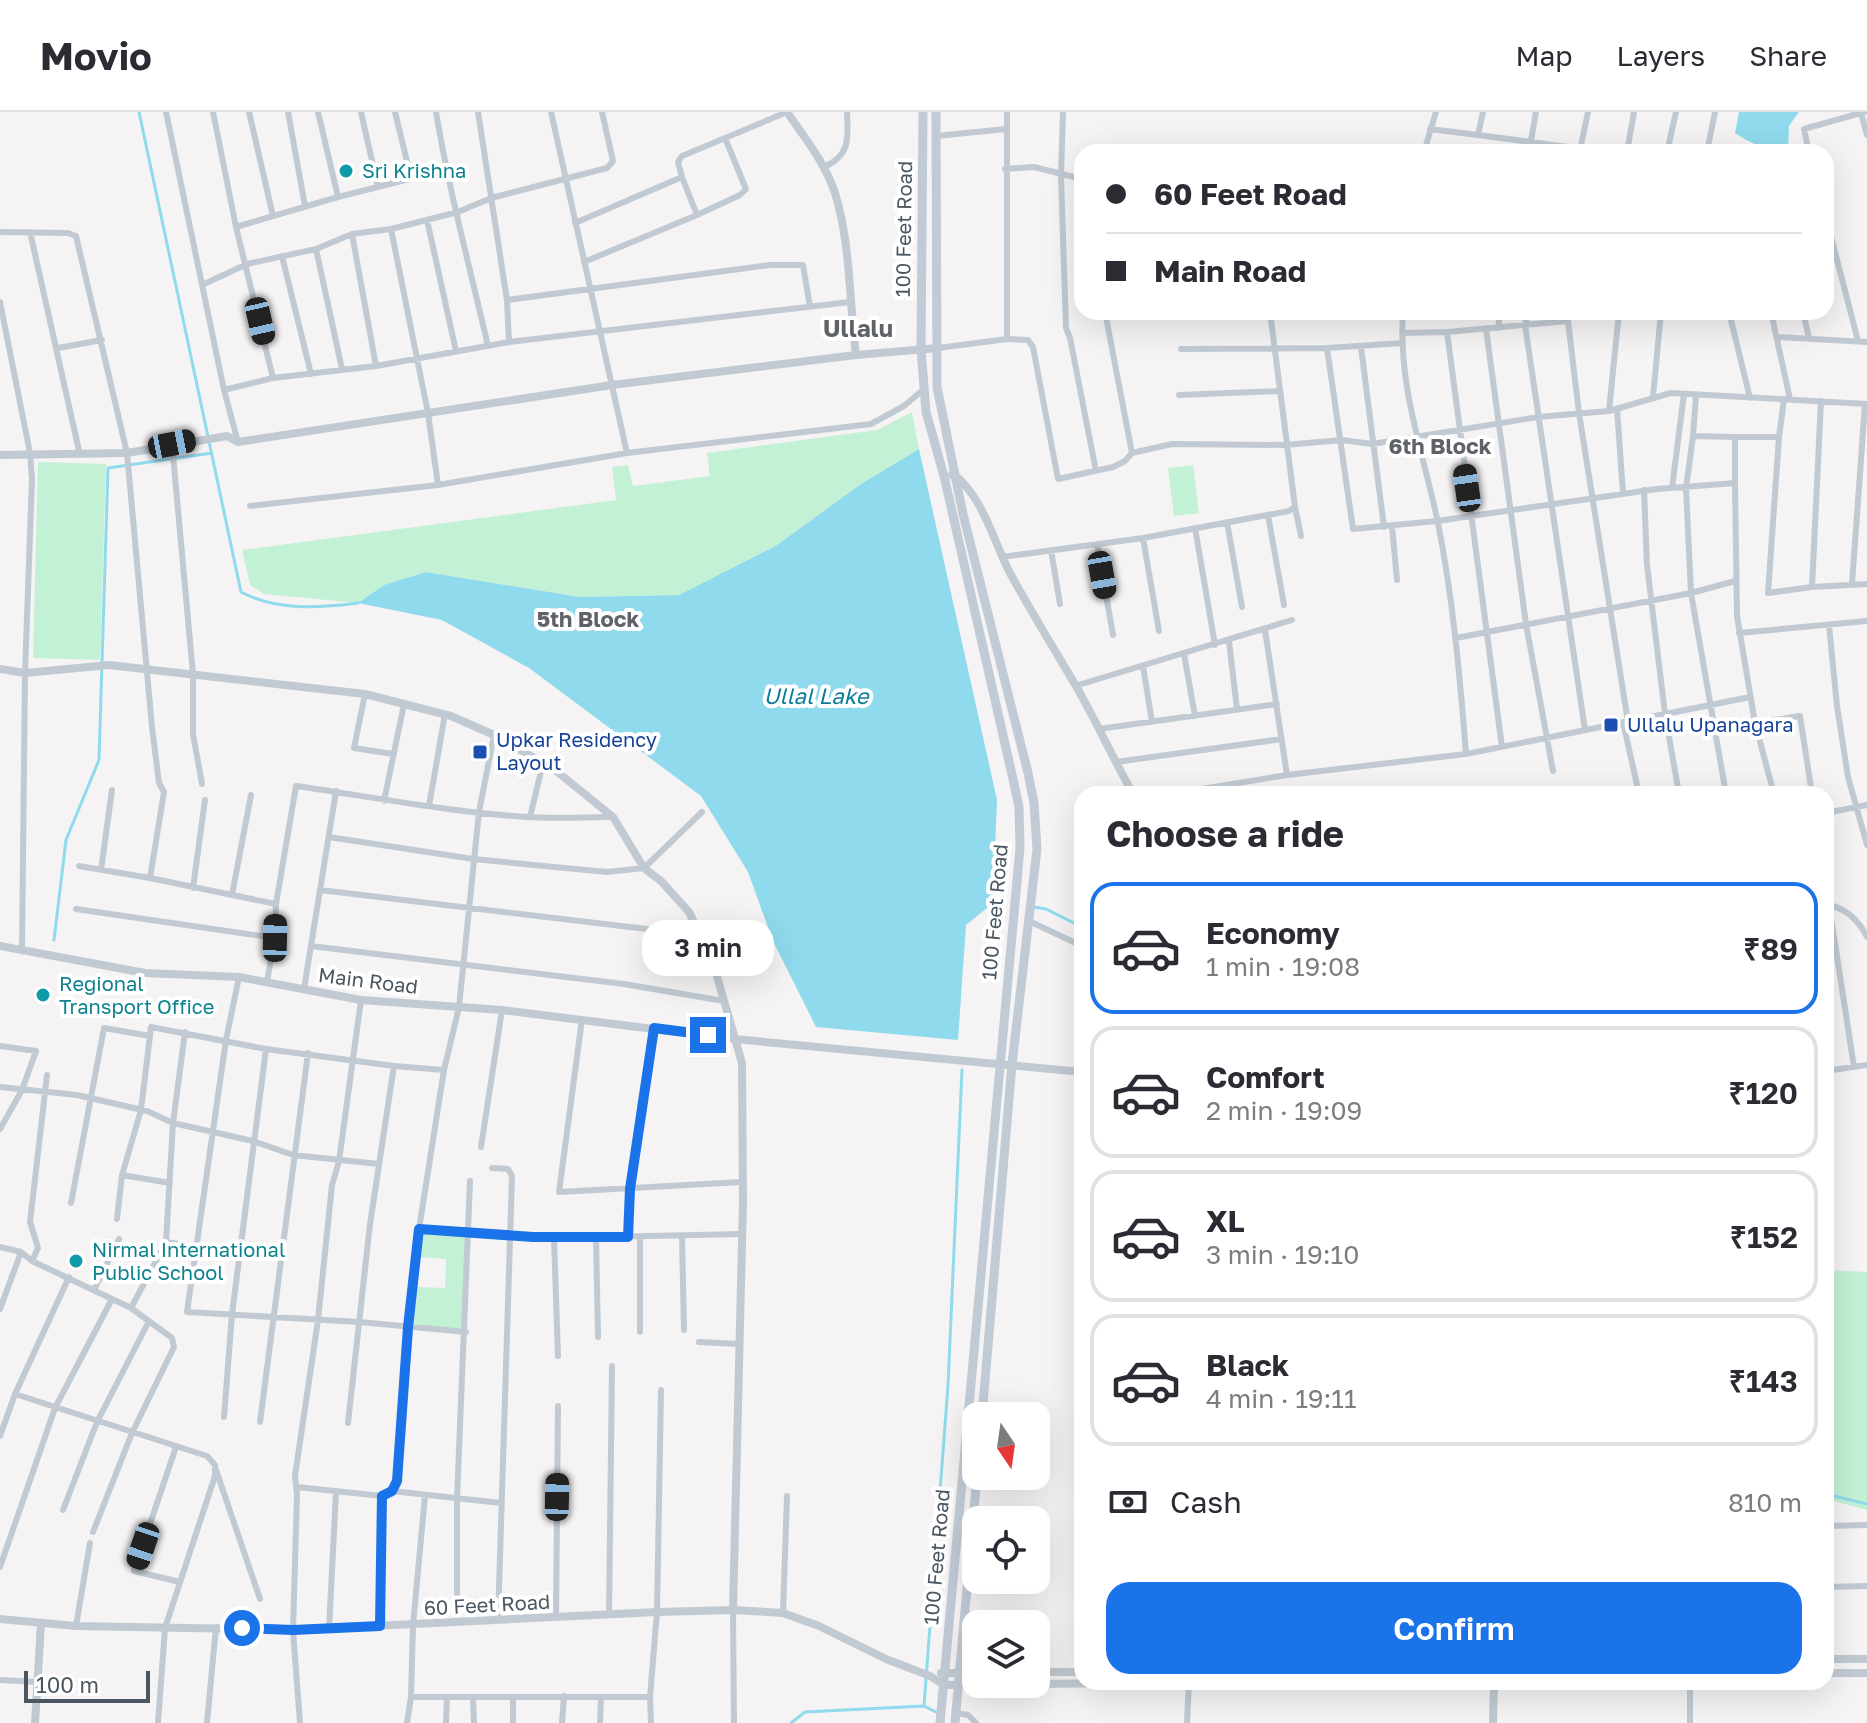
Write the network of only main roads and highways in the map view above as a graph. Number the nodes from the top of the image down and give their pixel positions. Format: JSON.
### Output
{"nodes":[{"id":1,"x":923,"y":112,"type":"edge"},
{"id":2,"x":936,"y":112,"type":"edge"},
{"id":3,"x":983,"y":1402,"type":"edge"},
{"id":4,"x":976,"y":1490,"type":"edge"},
{"id":5,"x":940,"y":1718,"type":"edge"},
{"id":6,"x":956,"y":1718,"type":"edge"}],
"edges":[{"from":1,"to":5,"type":"main road","name":"100 Feet Road"},
{"from":2,"to":3,"type":"main road","name":"100 Feet Road"},
{"from":4,"to":6,"type":"main road","name":"100 Feet Road"}]}
